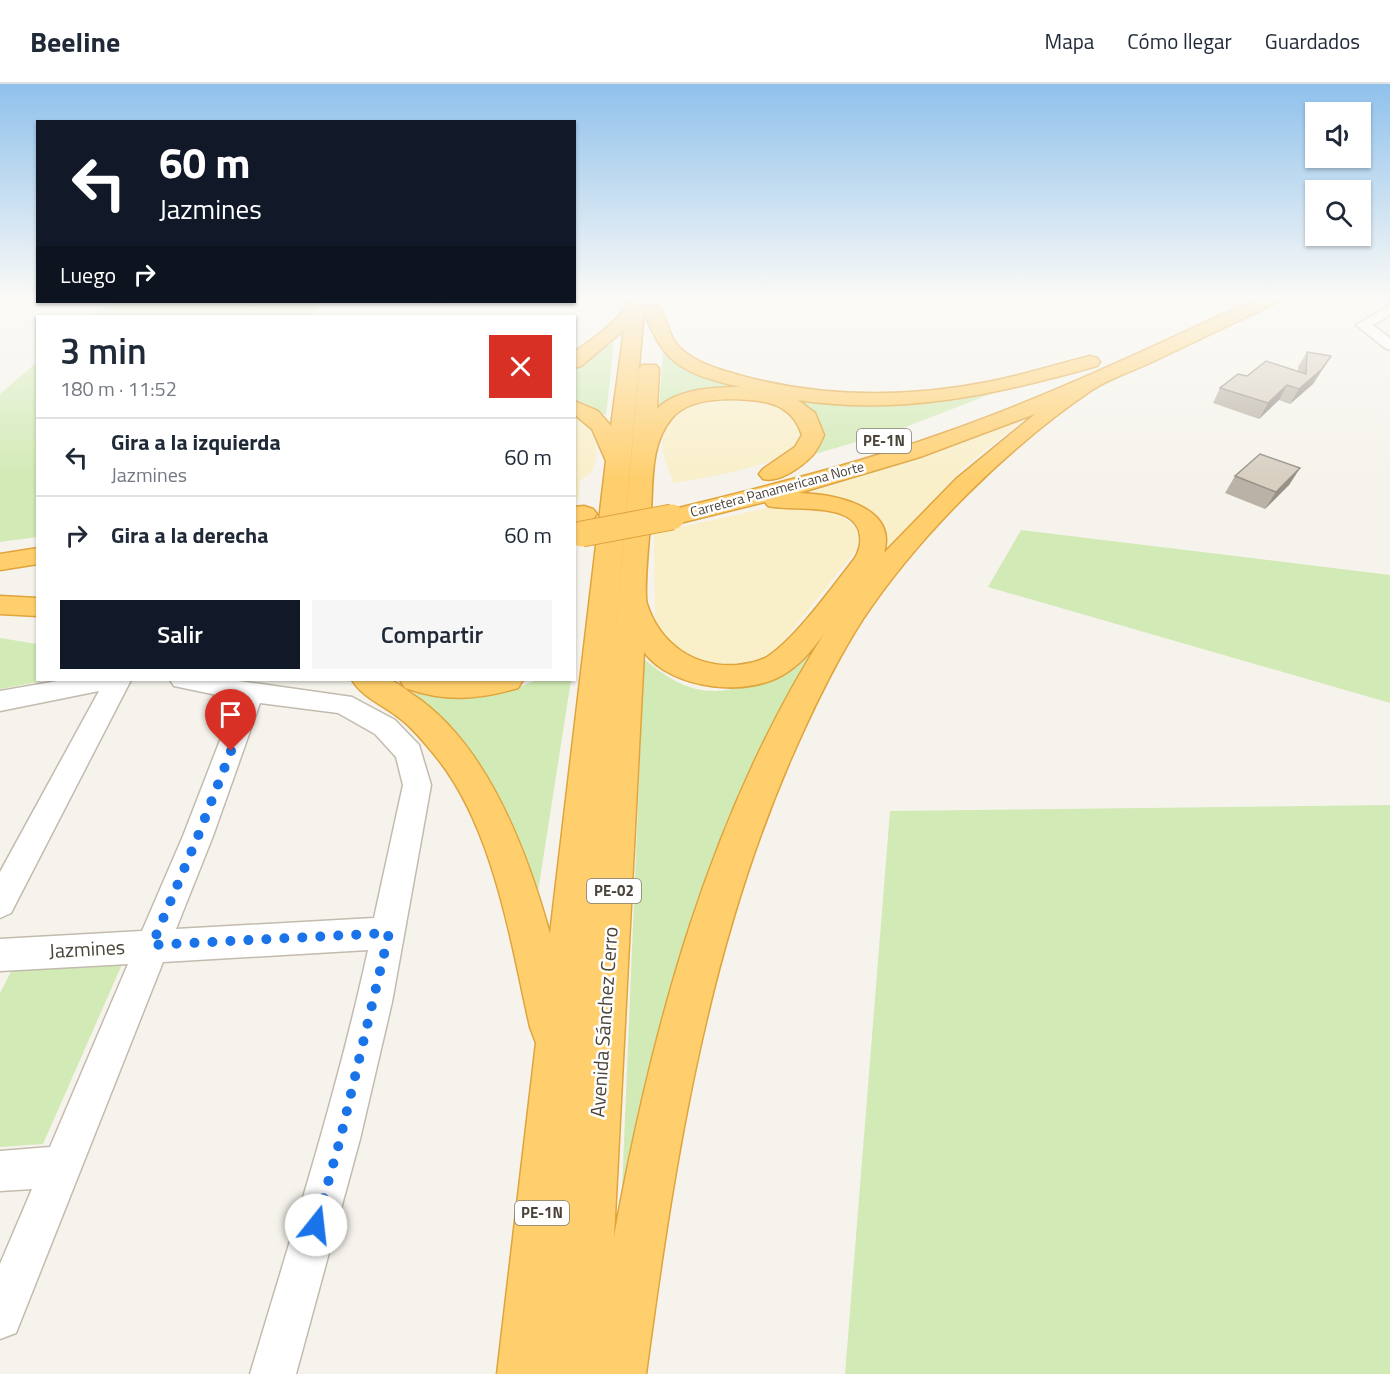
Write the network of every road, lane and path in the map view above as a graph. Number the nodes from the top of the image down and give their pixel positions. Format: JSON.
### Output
{"nodes":[{"id":1,"x":636,"y":358,"type":"edge"},
{"id":2,"x":645,"y":358,"type":"edge"},
{"id":3,"x":684,"y":358,"type":"edge"},
{"id":4,"x":1118,"y":358,"type":"edge"},
{"id":5,"x":1095,"y":367,"type":"junction"},
{"id":6,"x":576,"y":408,"type":"edge"},
{"id":7,"x":644,"y":454,"type":"junction"},
{"id":8,"x":617,"y":470,"type":"junction"},
{"id":9,"x":771,"y":474,"type":"junction"},
{"id":10,"x":736,"y":502,"type":"junction"},
{"id":11,"x":671,"y":507,"type":"junction"},
{"id":12,"x":579,"y":525,"type":"edge"},
{"id":13,"x":36,"y":556,"type":"edge"},
{"id":14,"x":0,"y":562,"type":"edge"},
{"id":15,"x":36,"y":571,"type":"edge"},
{"id":16,"x":0,"y":573,"type":"edge"},
{"id":17,"x":36,"y":588,"type":"edge"},
{"id":18,"x":0,"y":590,"type":"edge"},
{"id":19,"x":620,"y":597,"type":"junction"},
{"id":20,"x":0,"y":605,"type":"edge"},
{"id":21,"x":36,"y":607,"type":"edge"},
{"id":22,"x":576,"y":631,"type":"edge"},
{"id":23,"x":104,"y":681,"type":"edge"},
{"id":24,"x":117,"y":681,"type":"edge"},
{"id":25,"x":189,"y":681,"type":"edge"},
{"id":26,"x":369,"y":681,"type":"edge"},
{"id":27,"x":419,"y":681,"type":"edge"},
{"id":28,"x":502,"y":681,"type":"edge"},
{"id":29,"x":251,"y":692,"type":"junction"},
{"id":30,"x":0,"y":701,"type":"edge"},
{"id":31,"x":0,"y":903,"type":"edge"},
{"id":32,"x":389,"y":933,"type":"junction"},
{"id":33,"x":152,"y":945,"type":"junction"},
{"id":34,"x":3,"y":960,"type":"edge"},
{"id":35,"x":558,"y":1052,"type":"junction"},
{"id":36,"x":62,"y":1167,"type":"junction"},
{"id":37,"x":0,"y":1171,"type":"edge"},
{"id":38,"x":0,"y":1317,"type":"edge"},
{"id":39,"x":273,"y":1374,"type":"edge"},
{"id":40,"x":525,"y":1374,"type":"edge"},
{"id":41,"x":578,"y":1374,"type":"edge"},
{"id":42,"x":618,"y":1374,"type":"edge"}],
"edges":[{"from":1,"to":8,"type":"highway","number":"PE-02"},
{"from":2,"to":7,"type":"highway","number":"PE-02"},
{"from":3,"to":5,"type":"highway"},
{"from":4,"to":5,"type":"highway","name":"Carretera Panamericana Norte","number":"PE-1N"},
{"from":5,"to":9,"type":"highway","name":"Carretera Panamericana Norte","number":"PE-1N"},
{"from":5,"to":10,"type":"highway","name":"Carretera Panamericana Norte","number":"PE-1N"},
{"from":5,"to":42,"type":"highway"},
{"from":6,"to":8,"type":"highway"},
{"from":7,"to":9,"type":"highway"},
{"from":7,"to":19,"type":"highway","name":"Avenida Sánchez Cerro","number":"PE-02"},
{"from":8,"to":19,"type":"highway","name":"Avenida Sánchez Cerro","number":"PE-02"},
{"from":9,"to":11,"type":"highway","name":"Carretera Panamericana Norte","number":"PE-1N"},
{"from":10,"to":11,"type":"highway","name":"Carretera Panamericana Norte","number":"PE-1N"},
{"from":10,"to":19,"type":"highway"},
{"from":11,"to":12,"type":"highway","name":"Carretera Panamericana Norte","number":"PE-1N","bridge":true},
{"from":13,"to":14,"type":"highway"},
{"from":15,"to":16,"type":"highway"},
{"from":17,"to":18,"type":"highway"},
{"from":19,"to":22,"type":"highway"},
{"from":19,"to":35,"type":"highway","name":"Avenida Sánchez Cerro","number":"PE-02"},
{"from":19,"to":41,"type":"highway","name":"Avenida Sánchez Cerro","number":"PE-02"},
{"from":20,"to":21,"type":"highway"},
{"from":23,"to":30,"type":"street"},
{"from":24,"to":31,"type":"street"},
{"from":25,"to":29,"type":"street"},
{"from":26,"to":35,"type":"highway"},
{"from":27,"to":28,"type":"highway"},
{"from":29,"to":32,"type":"street"},
{"from":29,"to":33,"type":"street"},
{"from":32,"to":33,"type":"street","name":"Jazmines"},
{"from":32,"to":39,"type":"street"},
{"from":33,"to":34,"type":"street","name":"Jazmines"},
{"from":33,"to":36,"type":"street"},
{"from":35,"to":40,"type":"highway","name":"Avenida Sánchez Cerro","number":"PE-1N"},
{"from":36,"to":37,"type":"street"},
{"from":36,"to":38,"type":"street"}]}
